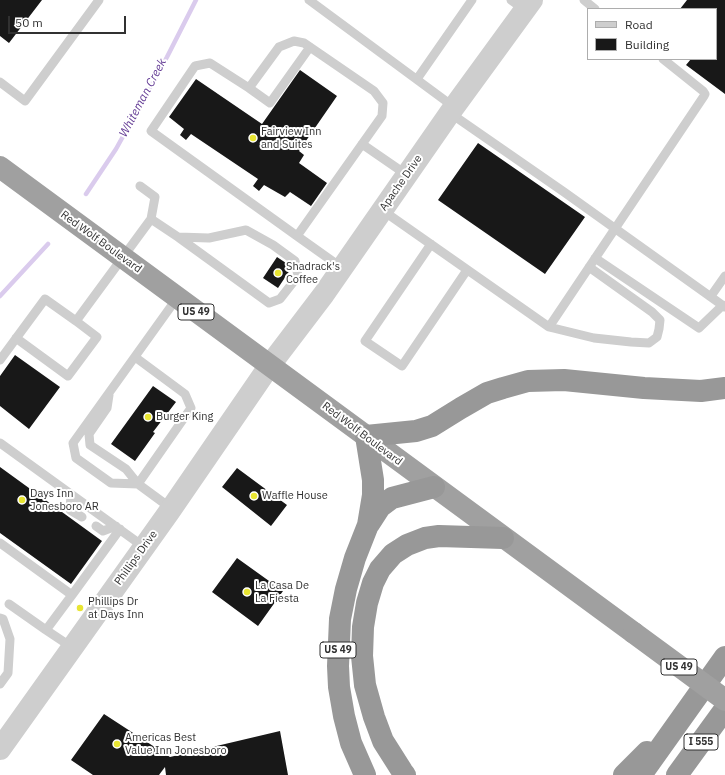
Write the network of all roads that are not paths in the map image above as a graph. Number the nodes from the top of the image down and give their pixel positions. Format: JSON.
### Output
{"nodes":[{"id":1,"x":99,"y":0,"type":"edge"},
{"id":2,"x":308,"y":0,"type":"edge"},
{"id":3,"x":472,"y":0,"type":"edge"},
{"id":4,"x":584,"y":0,"type":"edge"},
{"id":5,"x":523,"y":3,"type":"edge"},
{"id":6,"x":594,"y":8,"type":"edge"},
{"id":7,"x":310,"y":47,"type":"junction"},
{"id":8,"x":664,"y":60,"type":"edge"},
{"id":9,"x":416,"y":79,"type":"junction"},
{"id":10,"x":0,"y":82,"type":"edge"},
{"id":11,"x":249,"y":88,"type":"junction"},
{"id":12,"x":452,"y":110,"type":"junction"},
{"id":13,"x":362,"y":144,"type":"junction"},
{"id":14,"x":0,"y":167,"type":"edge"},
{"id":15,"x":407,"y":175,"type":"junction"},
{"id":16,"x":140,"y":186,"type":"dead end"},
{"id":17,"x":382,"y":210,"type":"junction"},
{"id":18,"x":151,"y":219,"type":"junction"},
{"id":19,"x":615,"y":228,"type":"junction"},
{"id":20,"x":297,"y":236,"type":"junction"},
{"id":21,"x":178,"y":237,"type":"junction"},
{"id":22,"x":431,"y":244,"type":"junction"},
{"id":23,"x":122,"y":258,"type":"junction"},
{"id":24,"x":595,"y":258,"type":"junction"},
{"id":25,"x":589,"y":267,"type":"junction"},
{"id":26,"x":342,"y":268,"type":"junction"},
{"id":27,"x":467,"y":270,"type":"junction"},
{"id":28,"x":725,"y":276,"type":"edge"},
{"id":29,"x":711,"y":296,"type":"junction"},
{"id":30,"x":177,"y":298,"type":"junction"},
{"id":31,"x":724,"y":306,"type":"edge"},
{"id":32,"x":76,"y":321,"type":"junction"},
{"id":33,"x":548,"y":327,"type":"junction"},
{"id":34,"x":16,"y":338,"type":"junction"},
{"id":35,"x":135,"y":357,"type":"junction"},
{"id":36,"x":0,"y":360,"type":"edge"},
{"id":37,"x":270,"y":365,"type":"junction"},
{"id":38,"x":725,"y":388,"type":"edge"},
{"id":39,"x":109,"y":393,"type":"junction"},
{"id":40,"x":366,"y":436,"type":"junction"},
{"id":41,"x":0,"y":443,"type":"edge"},
{"id":42,"x":138,"y":484,"type":"junction"},
{"id":43,"x":434,"y":487,"type":"junction"},
{"id":44,"x":71,"y":494,"type":"junction"},
{"id":45,"x":172,"y":509,"type":"junction"},
{"id":46,"x":82,"y":517,"type":"dead end"},
{"id":47,"x":368,"y":525,"type":"junction"},
{"id":48,"x":96,"y":526,"type":"dead end"},
{"id":49,"x":118,"y":528,"type":"junction"},
{"id":50,"x":503,"y":538,"type":"junction"},
{"id":51,"x":0,"y":542,"type":"edge"},
{"id":52,"x":144,"y":547,"type":"junction"},
{"id":53,"x":72,"y":595,"type":"junction"},
{"id":54,"x":9,"y":604,"type":"dead end"},
{"id":55,"x":0,"y":618,"type":"edge"},
{"id":56,"x":46,"y":630,"type":"junction"},
{"id":57,"x":73,"y":648,"type":"junction"},
{"id":58,"x":725,"y":657,"type":"edge"},
{"id":59,"x":0,"y":684,"type":"edge"},
{"id":60,"x":725,"y":700,"type":"edge"},
{"id":61,"x":725,"y":709,"type":"edge"},
{"id":62,"x":680,"y":720,"type":"junction"},
{"id":63,"x":0,"y":749,"type":"edge"},
{"id":64,"x":365,"y":775,"type":"edge"},
{"id":65,"x":405,"y":775,"type":"edge"},
{"id":66,"x":624,"y":775,"type":"edge"},
{"id":67,"x":641,"y":775,"type":"edge"},
{"id":68,"x":677,"y":775,"type":"edge"}],
"edges":[{"from":1,"to":10,"type":"lane"},
{"from":2,"to":9,"type":"lane"},
{"from":3,"to":9,"type":"lane"},
{"from":4,"to":6,"type":"lane"},
{"from":5,"to":12,"type":"street","name":"Apache Drive"},
{"from":7,"to":11,"type":"lane"},
{"from":7,"to":11,"type":"lane"},
{"from":7,"to":13,"type":"lane"},
{"from":8,"to":19,"type":"lane"},
{"from":9,"to":12,"type":"lane"},
{"from":11,"to":20,"type":"lane"},
{"from":12,"to":15,"type":"street","name":"Apache Drive"},
{"from":12,"to":19,"type":"lane"},
{"from":13,"to":15,"type":"lane"},
{"from":13,"to":20,"type":"lane"},
{"from":14,"to":23,"type":"highway","name":"Red Wolf Boulevard","number":"US 49"},
{"from":15,"to":17,"type":"street","name":"Apache Drive"},
{"from":16,"to":18,"type":"lane"},
{"from":17,"to":22,"type":"lane"},
{"from":17,"to":26,"type":"street","name":"Apache Drive"},
{"from":18,"to":21,"type":"lane"},
{"from":18,"to":23,"type":"lane"},
{"from":19,"to":24,"type":"lane"},
{"from":19,"to":29,"type":"lane"},
{"from":20,"to":26,"type":"lane"},
{"from":21,"to":21,"type":"lane"},
{"from":22,"to":27,"type":"lane"},
{"from":22,"to":27,"type":"lane"},
{"from":23,"to":30,"type":"highway","name":"Red Wolf Boulevard","number":"US 49"},
{"from":23,"to":32,"type":"lane"},
{"from":24,"to":25,"type":"lane"},
{"from":24,"to":31,"type":"lane"},
{"from":25,"to":33,"type":"lane"},
{"from":25,"to":33,"type":"lane"},
{"from":26,"to":37,"type":"street","name":"Apache Drive"},
{"from":27,"to":33,"type":"lane"},
{"from":28,"to":29,"type":"lane"},
{"from":29,"to":31,"type":"lane"},
{"from":30,"to":35,"type":"lane"},
{"from":30,"to":37,"type":"highway","name":"Red Wolf Boulevard","number":"US 49"},
{"from":32,"to":34,"type":"lane"},
{"from":32,"to":34,"type":"lane"},
{"from":34,"to":36,"type":"lane"},
{"from":35,"to":39,"type":"lane"},
{"from":35,"to":42,"type":"lane"},
{"from":37,"to":40,"type":"highway","name":"Red Wolf Boulevard","number":"US 49"},
{"from":37,"to":45,"type":"street","name":"Phillips Drive"},
{"from":38,"to":40,"type":"highway"},
{"from":39,"to":42,"type":"lane"},
{"from":39,"to":42,"type":"lane"},
{"from":40,"to":43,"type":"highway","name":"Red Wolf Boulevard","number":"US 49"},
{"from":40,"to":47,"type":"highway","number":"US 49"},
{"from":41,"to":44,"type":"lane"},
{"from":42,"to":45,"type":"lane"},
{"from":43,"to":47,"type":"highway"},
{"from":43,"to":50,"type":"highway","name":"Red Wolf Boulevard","number":"US 49"},
{"from":44,"to":46,"type":"lane"},
{"from":44,"to":49,"type":"lane"},
{"from":45,"to":52,"type":"street","name":"Phillips Drive"},
{"from":47,"to":64,"type":"highway","number":"US 49"},
{"from":48,"to":49,"type":"lane"},
{"from":49,"to":52,"type":"lane"},
{"from":49,"to":53,"type":"lane"},
{"from":50,"to":60,"type":"highway","name":"Red Wolf Boulevard","number":"US 49","bridge":true},
{"from":50,"to":65,"type":"highway"},
{"from":51,"to":53,"type":"lane"},
{"from":52,"to":57,"type":"street","name":"Phillips Drive"},
{"from":53,"to":56,"type":"lane"},
{"from":54,"to":56,"type":"lane"},
{"from":55,"to":59,"type":"lane"},
{"from":56,"to":57,"type":"lane"},
{"from":57,"to":63,"type":"street","name":"Phillips Drive"},
{"from":58,"to":62,"type":"highway"},
{"from":61,"to":68,"type":"highway","number":"I 555"},
{"from":62,"to":66,"type":"highway"},
{"from":62,"to":67,"type":"highway"}]}
